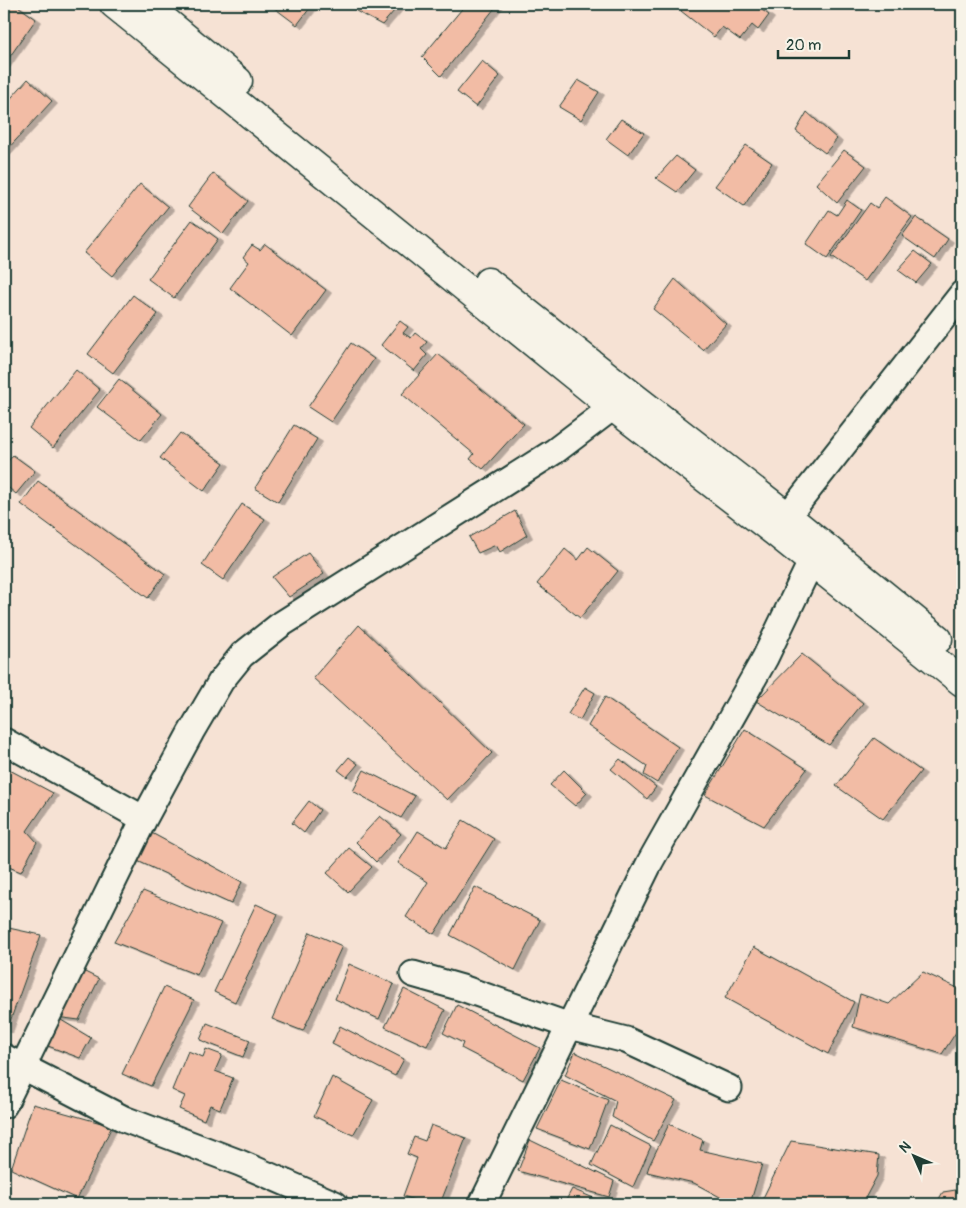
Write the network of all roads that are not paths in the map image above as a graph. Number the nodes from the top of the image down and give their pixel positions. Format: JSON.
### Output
{"nodes":[{"id":1,"x":114,"y":4,"type":"edge"},
{"id":2,"x":145,"y":4,"type":"edge"},
{"id":3,"x":962,"y":294,"type":"edge"},
{"id":4,"x":620,"y":399,"type":"junction"},
{"id":5,"x":781,"y":524,"type":"junction"},
{"id":6,"x":817,"y":554,"type":"junction"},
{"id":7,"x":962,"y":659,"type":"edge"},
{"id":8,"x":962,"y":682,"type":"edge"},
{"id":9,"x":4,"y":741,"type":"edge"},
{"id":10,"x":144,"y":819,"type":"junction"},
{"id":11,"x":413,"y":974,"type":"dead end"},
{"id":12,"x":570,"y":1026,"type":"junction"},
{"id":13,"x":13,"y":1062,"type":"edge"},
{"id":14,"x":729,"y":1088,"type":"dead end"},
{"id":15,"x":4,"y":1105,"type":"edge"},
{"id":16,"x":335,"y":1204,"type":"edge"},
{"id":17,"x":482,"y":1204,"type":"edge"}],
"edges":[{"from":1,"to":4,"type":"street"},
{"from":2,"to":4,"type":"street"},
{"from":3,"to":5,"type":"street"},
{"from":4,"to":5,"type":"street"},
{"from":4,"to":10,"type":"street"},
{"from":5,"to":6,"type":"street"},
{"from":6,"to":7,"type":"street"},
{"from":6,"to":8,"type":"street"},
{"from":6,"to":12,"type":"street"},
{"from":9,"to":10,"type":"street"},
{"from":10,"to":13,"type":"street"},
{"from":11,"to":12,"type":"street"},
{"from":12,"to":14,"type":"street"},
{"from":12,"to":17,"type":"street"},
{"from":13,"to":15,"type":"street"},
{"from":13,"to":16,"type":"street"}]}
